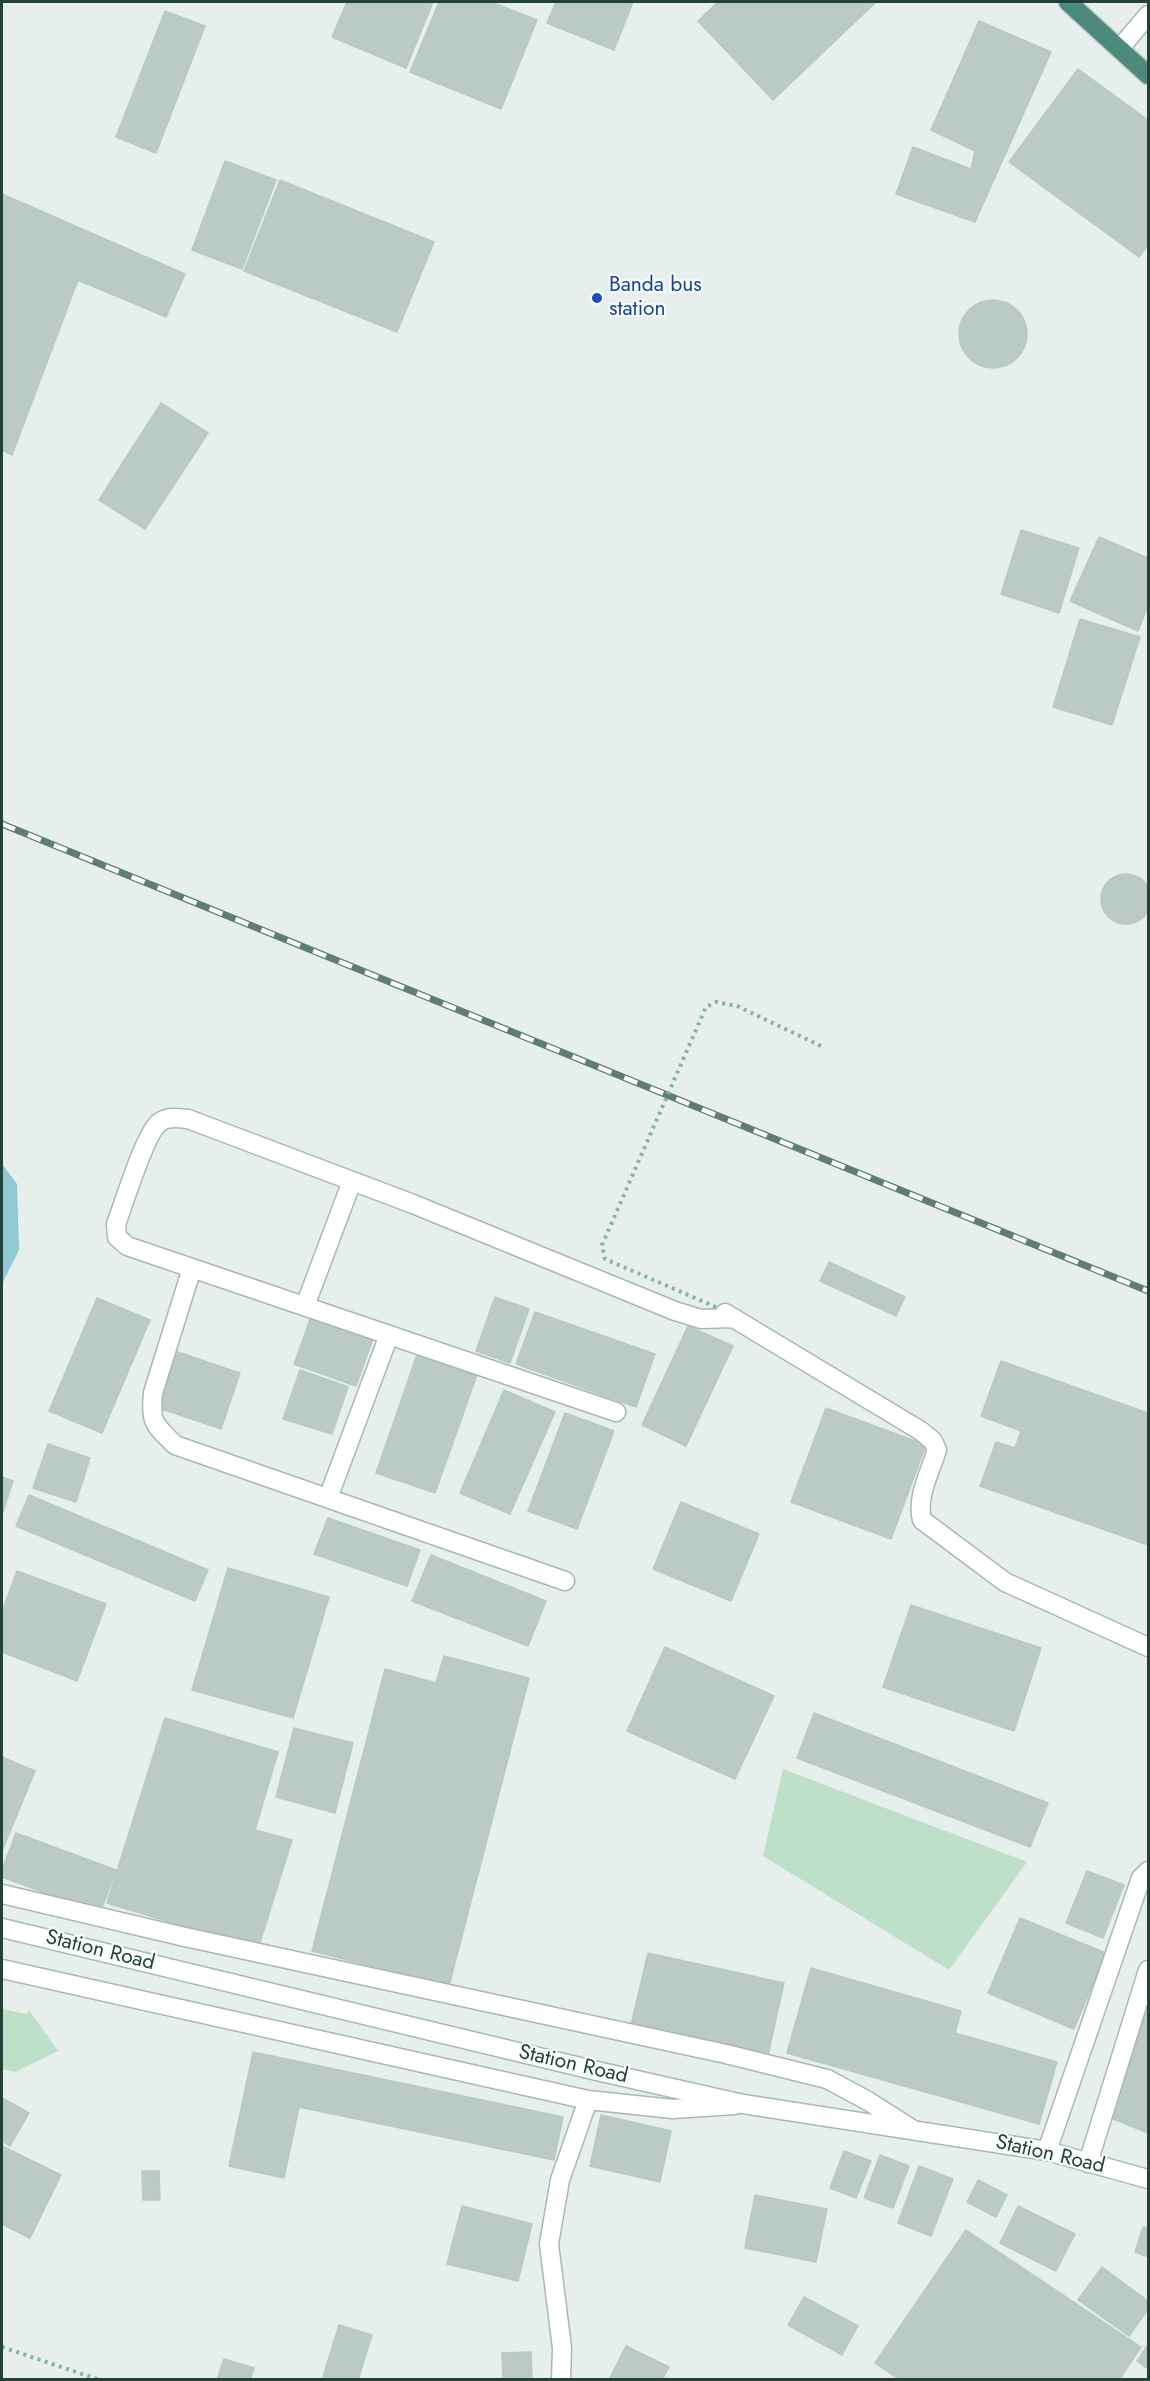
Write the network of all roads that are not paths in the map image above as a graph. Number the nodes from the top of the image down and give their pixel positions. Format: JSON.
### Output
{"nodes":[{"id":1,"x":1068,"y":2,"type":"edge"},
{"id":2,"x":1149,"y":15,"type":"edge"},
{"id":3,"x":1120,"y":48,"type":"junction"},
{"id":4,"x":1149,"y":75,"type":"edge"},
{"id":5,"x":352,"y":1181,"type":"junction"},
{"id":6,"x":192,"y":1268,"type":"junction"},
{"id":7,"x":305,"y":1306,"type":"junction"},
{"id":8,"x":716,"y":1308,"type":"road end"},
{"id":9,"x":734,"y":1318,"type":"junction"},
{"id":10,"x":389,"y":1335,"type":"junction"},
{"id":11,"x":616,"y":1412,"type":"dead end"},
{"id":12,"x":328,"y":1498,"type":"junction"},
{"id":13,"x":566,"y":1581,"type":"dead end"},
{"id":14,"x":1149,"y":1647,"type":"edge"},
{"id":15,"x":1149,"y":1871,"type":"edge"},
{"id":16,"x":2,"y":1894,"type":"edge"},
{"id":17,"x":2,"y":1928,"type":"edge"},
{"id":18,"x":2,"y":1969,"type":"edge"},
{"id":19,"x":1149,"y":1970,"type":"edge"},
{"id":20,"x":588,"y":2100,"type":"junction"},
{"id":21,"x":742,"y":2104,"type":"junction"},
{"id":22,"x":912,"y":2129,"type":"junction"},
{"id":23,"x":1047,"y":2151,"type":"junction"},
{"id":24,"x":1088,"y":2163,"type":"junction"},
{"id":25,"x":1149,"y":2180,"type":"edge"},
{"id":26,"x":561,"y":2379,"type":"edge"}],
"edges":[{"from":1,"to":3,"type":"highway"},
{"from":2,"to":3,"type":"street"},
{"from":3,"to":4,"type":"highway"},
{"from":5,"to":6,"type":"street"},
{"from":5,"to":7,"type":"street"},
{"from":5,"to":9,"type":"street"},
{"from":6,"to":7,"type":"street"},
{"from":6,"to":12,"type":"street"},
{"from":7,"to":10,"type":"street"},
{"from":8,"to":9,"type":"street"},
{"from":9,"to":14,"type":"street"},
{"from":10,"to":11,"type":"street"},
{"from":10,"to":12,"type":"street"},
{"from":12,"to":13,"type":"street"},
{"from":15,"to":23,"type":"street"},
{"from":16,"to":22,"type":"street"},
{"from":17,"to":21,"type":"street","name":"Station Road"},
{"from":18,"to":20,"type":"street"},
{"from":19,"to":24,"type":"street"},
{"from":20,"to":21,"type":"street"},
{"from":20,"to":26,"type":"street"},
{"from":21,"to":22,"type":"street","name":"Station Road"},
{"from":22,"to":23,"type":"street","name":"Station Road"},
{"from":23,"to":24,"type":"street","name":"Station Road"},
{"from":24,"to":25,"type":"street","name":"Station Road"}]}
